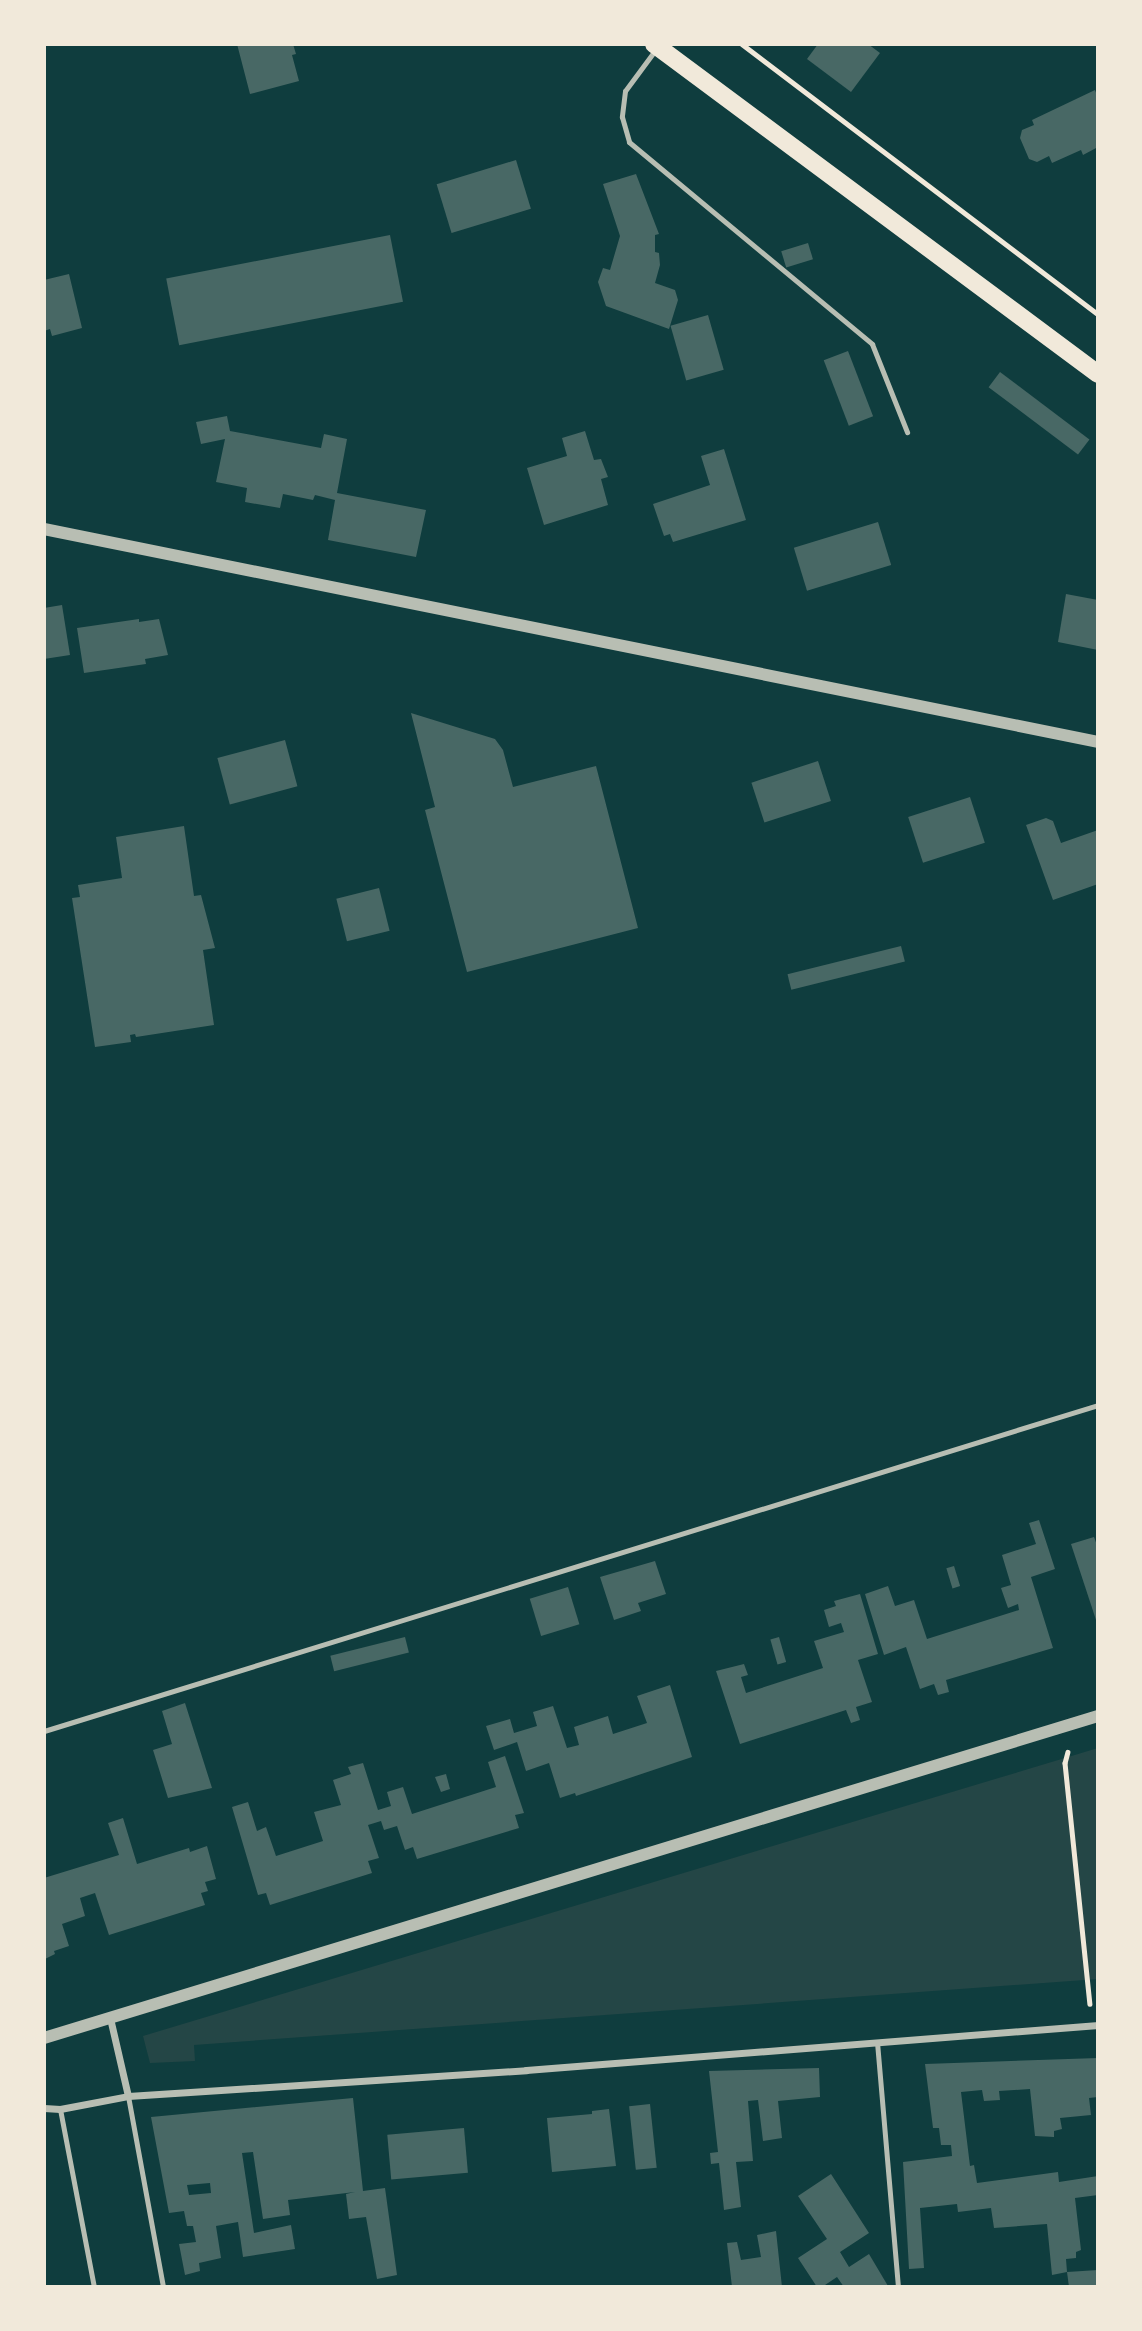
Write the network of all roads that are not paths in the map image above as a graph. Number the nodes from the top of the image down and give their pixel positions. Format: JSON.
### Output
{"nodes":[{"id":1,"x":656,"y":45,"type":"edge"},
{"id":2,"x":1098,"y":374,"type":"edge"},
{"id":3,"x":907,"y":432,"type":"dead end"},
{"id":4,"x":44,"y":529,"type":"edge"},
{"id":5,"x":1098,"y":742,"type":"edge"},
{"id":6,"x":1098,"y":1405,"type":"edge"},
{"id":7,"x":1098,"y":1716,"type":"edge"},
{"id":8,"x":44,"y":1731,"type":"edge"},
{"id":9,"x":110,"y":2018,"type":"junction"},
{"id":10,"x":1095,"y":2025,"type":"edge"},
{"id":11,"x":44,"y":2038,"type":"edge"},
{"id":12,"x":877,"y":2042,"type":"junction"},
{"id":13,"x":128,"y":2096,"type":"junction"},
{"id":14,"x":44,"y":2108,"type":"edge"},
{"id":15,"x":60,"y":2109,"type":"junction"},
{"id":16,"x":93,"y":2287,"type":"edge"},
{"id":17,"x":163,"y":2287,"type":"edge"},
{"id":18,"x":898,"y":2287,"type":"edge"}],
"edges":[{"from":1,"to":2,"type":"main road"},
{"from":1,"to":3,"type":"lane"},
{"from":4,"to":5,"type":"street"},
{"from":6,"to":8,"type":"lane"},
{"from":7,"to":9,"type":"street"},
{"from":9,"to":11,"type":"street"},
{"from":9,"to":13,"type":"street"},
{"from":10,"to":12,"type":"street"},
{"from":12,"to":13,"type":"street"},
{"from":12,"to":18,"type":"lane"},
{"from":13,"to":15,"type":"street"},
{"from":13,"to":17,"type":"lane"},
{"from":14,"to":15,"type":"street"},
{"from":15,"to":16,"type":"lane"}]}
